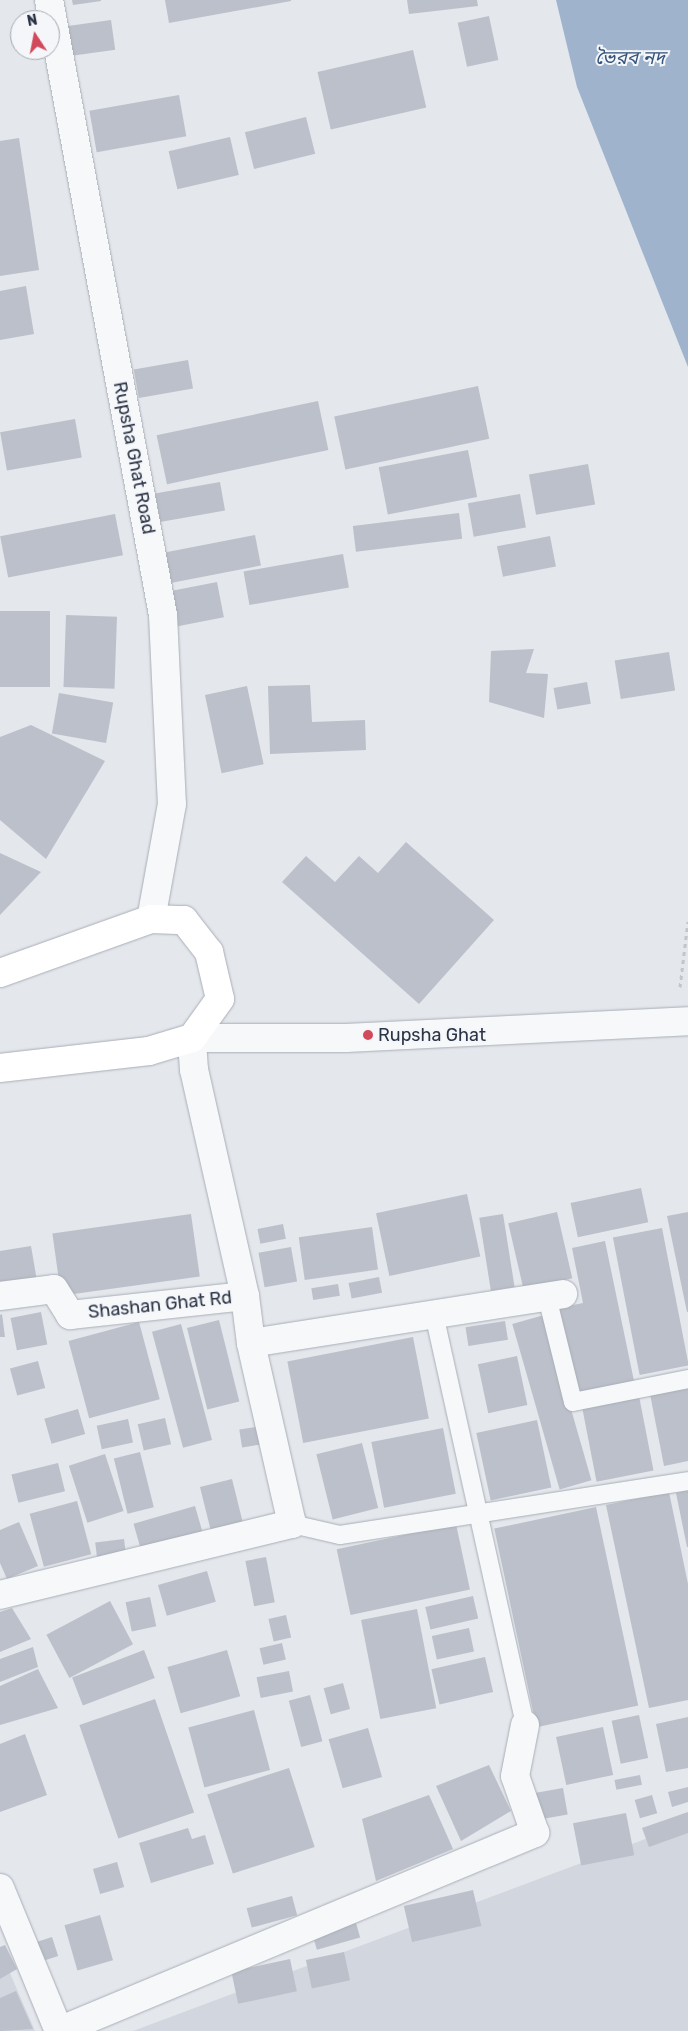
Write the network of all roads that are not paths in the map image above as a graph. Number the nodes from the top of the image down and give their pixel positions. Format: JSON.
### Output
{"nodes":[{"id":1,"x":49,"y":0,"type":"edge"},
{"id":2,"x":151,"y":919,"type":"junction"},
{"id":3,"x":0,"y":973,"type":"edge"},
{"id":4,"x":688,"y":1021,"type":"edge"},
{"id":5,"x":192,"y":1038,"type":"junction"},
{"id":6,"x":0,"y":1068,"type":"edge"},
{"id":7,"x":555,"y":1295,"type":"joint"},
{"id":8,"x":0,"y":1296,"type":"edge"},
{"id":9,"x":245,"y":1296,"type":"junction"},
{"id":10,"x":434,"y":1314,"type":"junction"},
{"id":11,"x":251,"y":1343,"type":"junction"},
{"id":12,"x":688,"y":1379,"type":"edge"},
{"id":13,"x":688,"y":1481,"type":"edge"},
{"id":14,"x":478,"y":1513,"type":"junction"},
{"id":15,"x":292,"y":1524,"type":"junction"},
{"id":16,"x":0,"y":1595,"type":"edge"},
{"id":17,"x":525,"y":1725,"type":"joint"},
{"id":18,"x":0,"y":1888,"type":"edge"}],
"edges":[{"from":1,"to":2,"type":"street","name":"Rupsha Ghat Road"},
{"from":2,"to":3,"type":"highway"},
{"from":2,"to":5,"type":"highway"},
{"from":4,"to":5,"type":"street"},
{"from":5,"to":6,"type":"highway"},
{"from":5,"to":9,"type":"street"},
{"from":7,"to":10,"type":"street"},
{"from":7,"to":12,"type":"lane"},
{"from":8,"to":9,"type":"street","name":"Shashan Ghat Rd"},
{"from":9,"to":11,"type":"street"},
{"from":10,"to":11,"type":"street"},
{"from":10,"to":14,"type":"lane"},
{"from":11,"to":15,"type":"street"},
{"from":13,"to":14,"type":"lane"},
{"from":14,"to":15,"type":"lane"},
{"from":14,"to":17,"type":"lane"},
{"from":15,"to":16,"type":"street"},
{"from":17,"to":18,"type":"street"}]}
